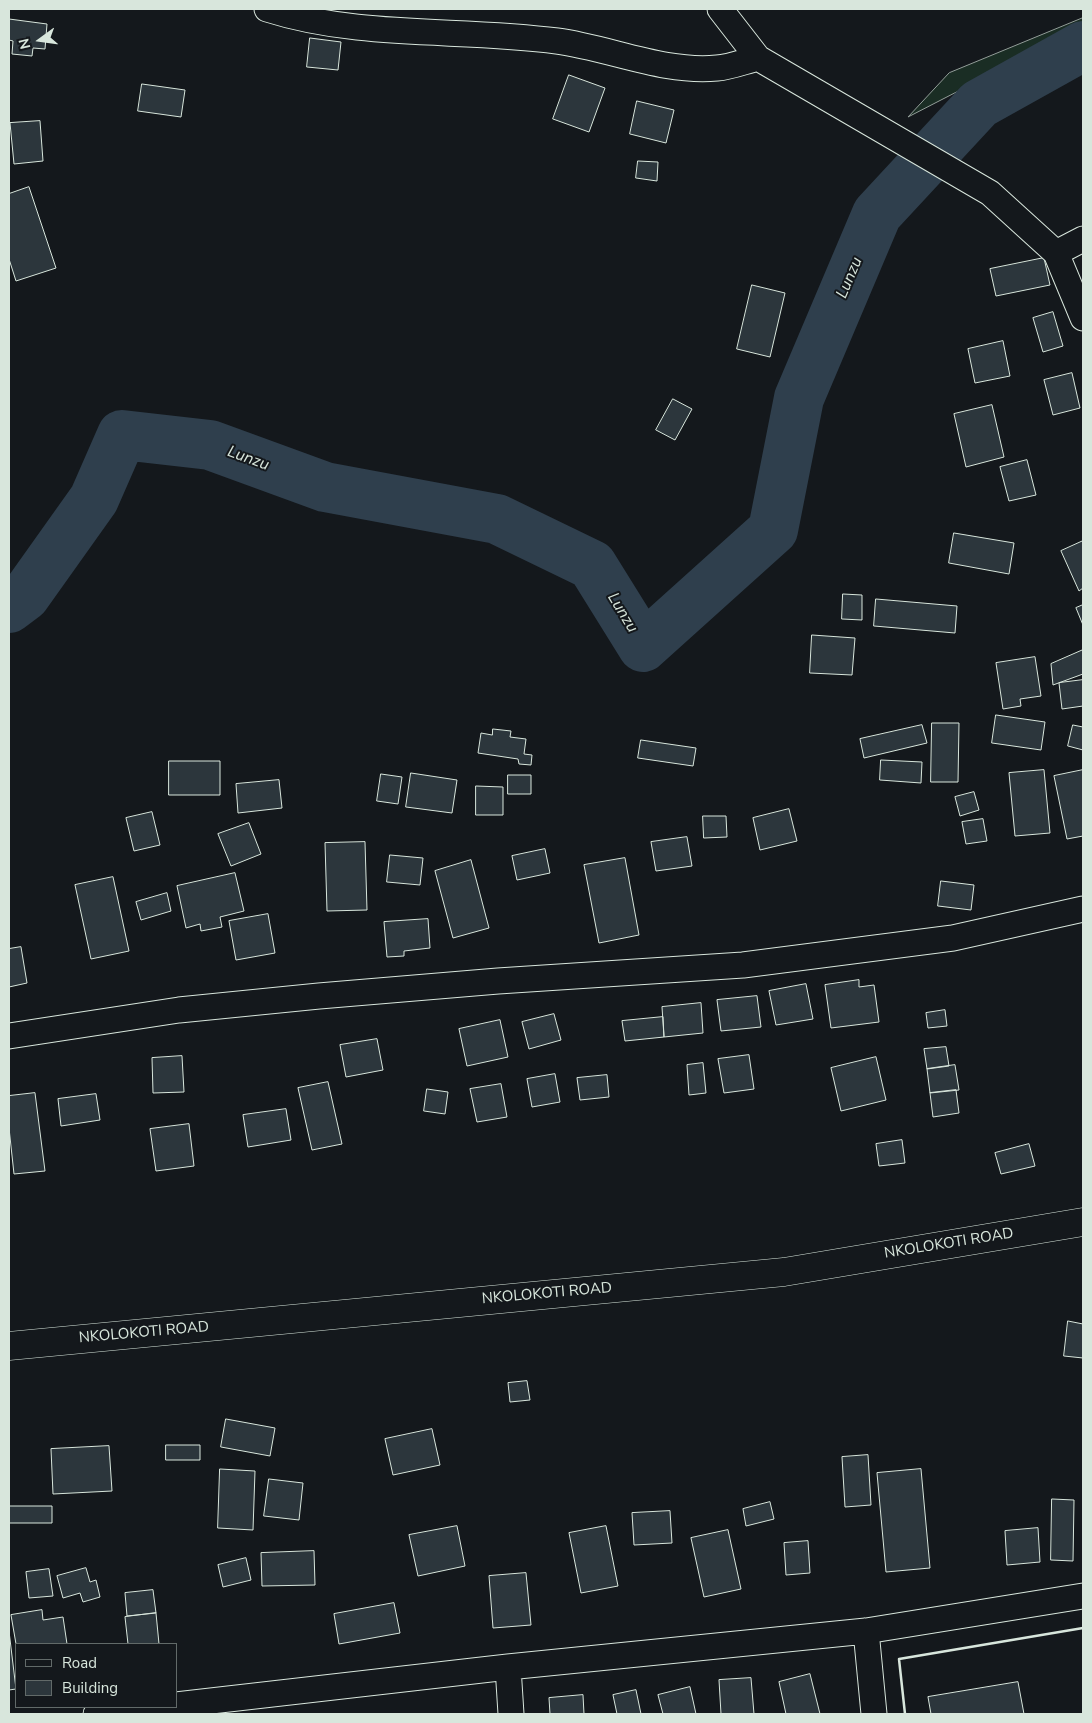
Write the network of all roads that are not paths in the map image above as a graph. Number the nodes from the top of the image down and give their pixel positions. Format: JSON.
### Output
{"nodes":[{"id":1,"x":267,"y":9,"type":"edge"},
{"id":2,"x":720,"y":9,"type":"edge"},
{"id":3,"x":758,"y":58,"type":"junction"},
{"id":4,"x":1083,"y":239,"type":"edge"},
{"id":5,"x":1056,"y":253,"type":"junction"},
{"id":6,"x":1083,"y":318,"type":"edge"},
{"id":7,"x":1083,"y":909,"type":"edge"},
{"id":8,"x":9,"y":1036,"type":"edge"},
{"id":9,"x":1083,"y":1222,"type":"edge"},
{"id":10,"x":9,"y":1346,"type":"edge"},
{"id":11,"x":1083,"y":1596,"type":"edge"},
{"id":12,"x":866,"y":1631,"type":"junction"},
{"id":13,"x":508,"y":1668,"type":"junction"},
{"id":14,"x":178,"y":1705,"type":"edge"},
{"id":15,"x":153,"y":1708,"type":"edge"},
{"id":16,"x":96,"y":1714,"type":"edge"},
{"id":17,"x":511,"y":1714,"type":"edge"},
{"id":18,"x":874,"y":1714,"type":"edge"}],
"edges":[{"from":1,"to":3,"type":"street"},
{"from":2,"to":3,"type":"street"},
{"from":3,"to":5,"type":"street"},
{"from":4,"to":5,"type":"street"},
{"from":5,"to":6,"type":"street"},
{"from":7,"to":8,"type":"street"},
{"from":9,"to":10,"type":"main road","name":"NKOLOKOTI ROAD"},
{"from":11,"to":12,"type":"street"},
{"from":12,"to":13,"type":"street"},
{"from":12,"to":18,"type":"street"},
{"from":13,"to":14,"type":"street"},
{"from":13,"to":17,"type":"street"},
{"from":15,"to":16,"type":"street"}]}
